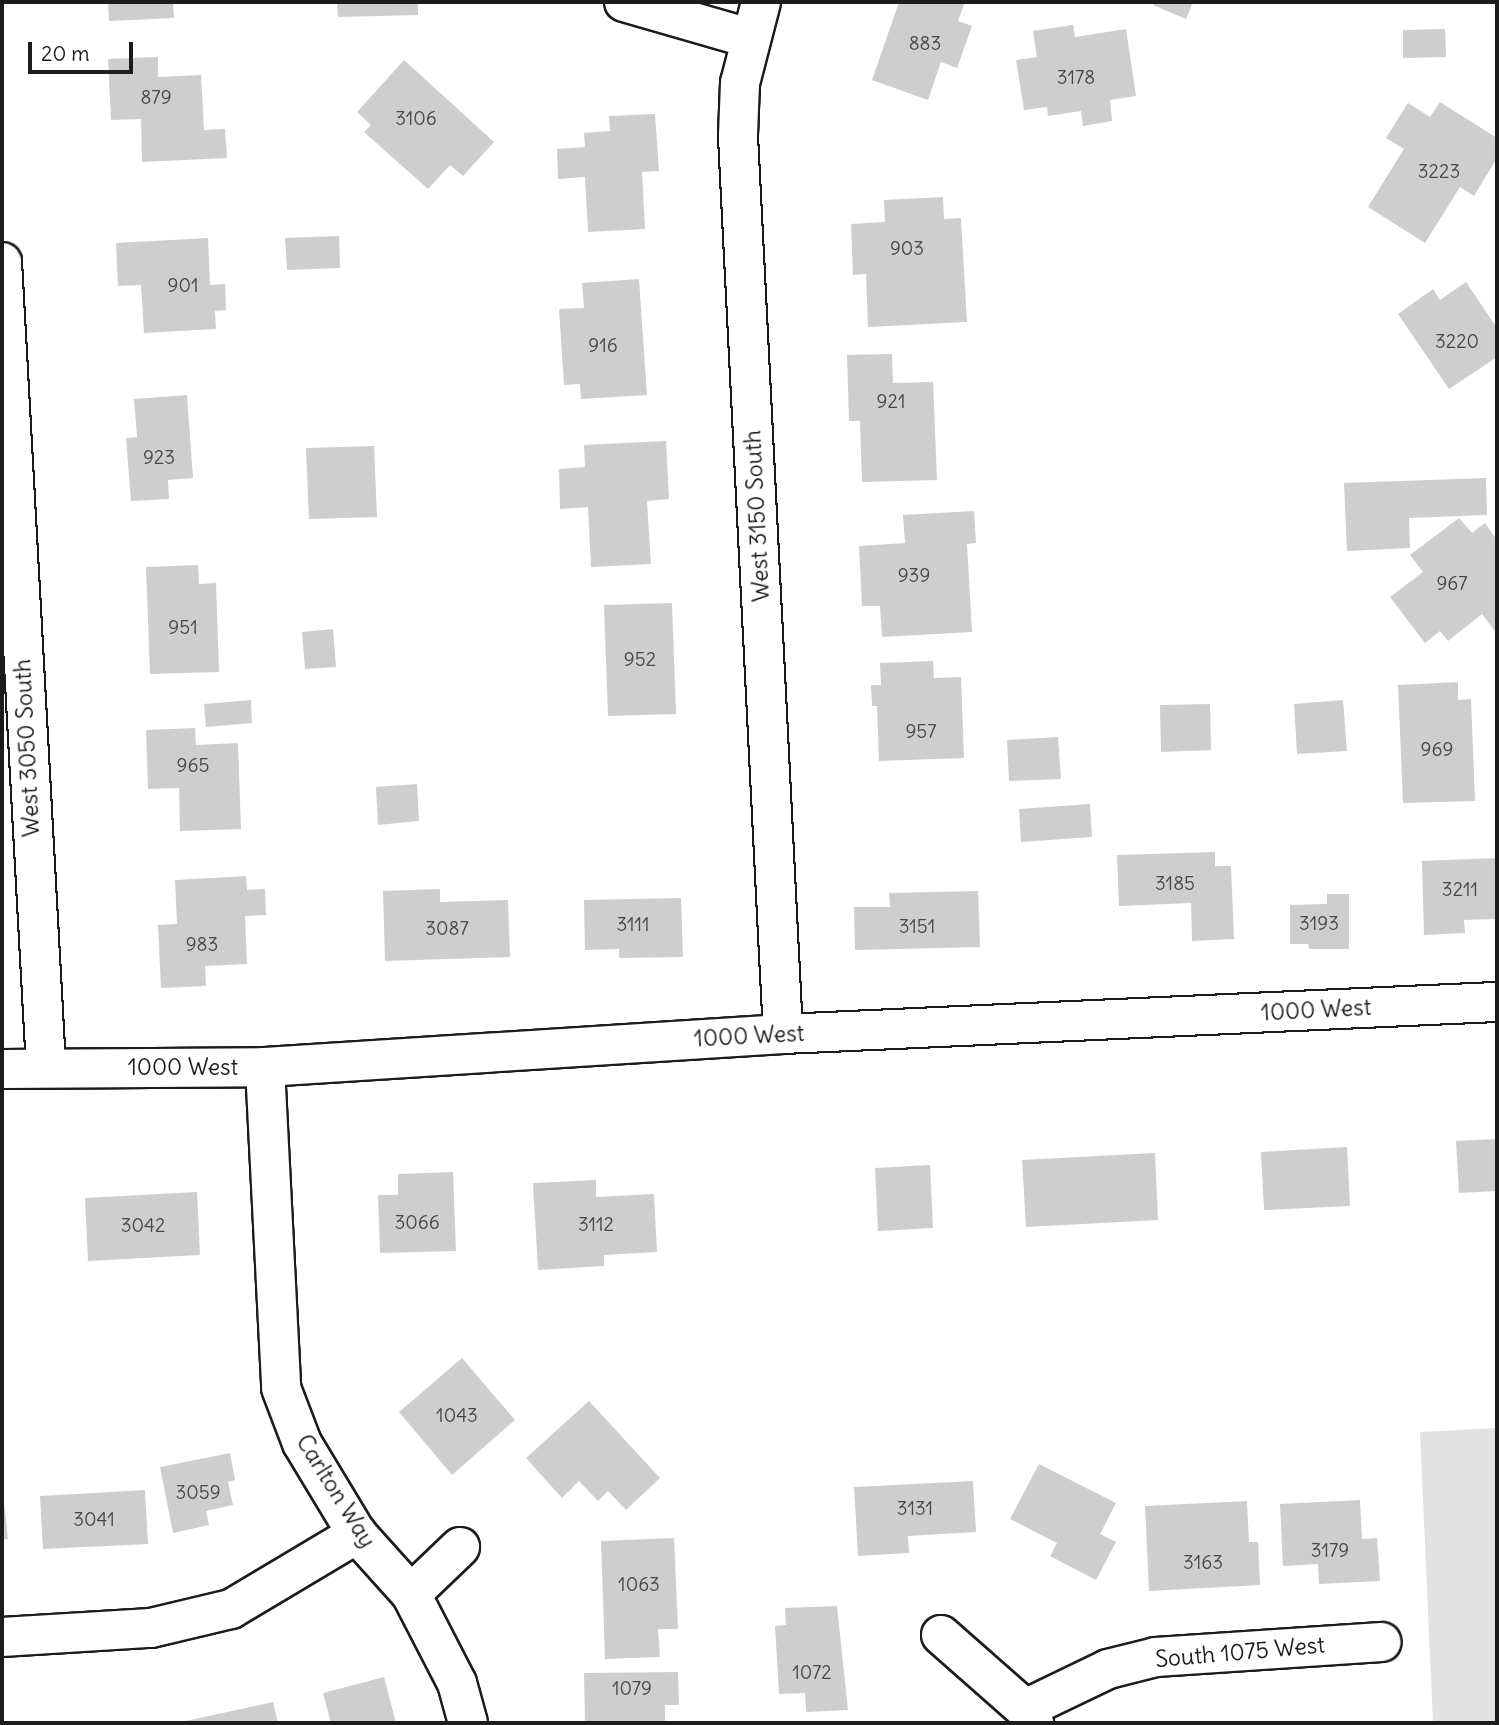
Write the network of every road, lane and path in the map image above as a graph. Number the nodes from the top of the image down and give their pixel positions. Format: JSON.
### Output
{"nodes":[{"id":1,"x":624,"y":2,"type":"edge"},
{"id":2,"x":761,"y":2,"type":"edge"},
{"id":3,"x":750,"y":38,"type":"junction"},
{"id":4,"x":2,"y":262,"type":"edge"},
{"id":5,"x":10,"y":608,"type":"edge"},
{"id":6,"x":1497,"y":1002,"type":"edge"},
{"id":7,"x":783,"y":1034,"type":"junction"},
{"id":8,"x":46,"y":1067,"type":"junction"},
{"id":9,"x":265,"y":1067,"type":"junction"},
{"id":10,"x":2,"y":1069,"type":"edge"},
{"id":11,"x":358,"y":1534,"type":"junction"},
{"id":12,"x":460,"y":1547,"type":"dead end"},
{"id":13,"x":411,"y":1594,"type":"junction"},
{"id":14,"x":941,"y":1635,"type":"dead end"},
{"id":15,"x":2,"y":1637,"type":"edge"},
{"id":16,"x":1382,"y":1642,"type":"dead end"},
{"id":17,"x":1030,"y":1716,"type":"edge"},
{"id":18,"x":468,"y":1723,"type":"edge"}],
"edges":[{"from":1,"to":3,"type":"street"},
{"from":2,"to":3,"type":"street","name":"West 3150 South"},
{"from":3,"to":7,"type":"street","name":"West 3150 South"},
{"from":4,"to":5,"type":"street","name":"West 3050 South"},
{"from":5,"to":8,"type":"street","name":"West 3050 South"},
{"from":6,"to":7,"type":"street","name":"1000 West"},
{"from":7,"to":9,"type":"street","name":"1000 West"},
{"from":8,"to":9,"type":"street","name":"1000 West"},
{"from":8,"to":10,"type":"street","name":"1000 West"},
{"from":9,"to":11,"type":"street","name":"Carlton Way"},
{"from":11,"to":13,"type":"street","name":"Carlton Way"},
{"from":11,"to":15,"type":"street"},
{"from":12,"to":13,"type":"street"},
{"from":13,"to":18,"type":"street","name":"Carlton Way"},
{"from":14,"to":17,"type":"street"},
{"from":16,"to":17,"type":"street","name":"South 1075 West"}]}
